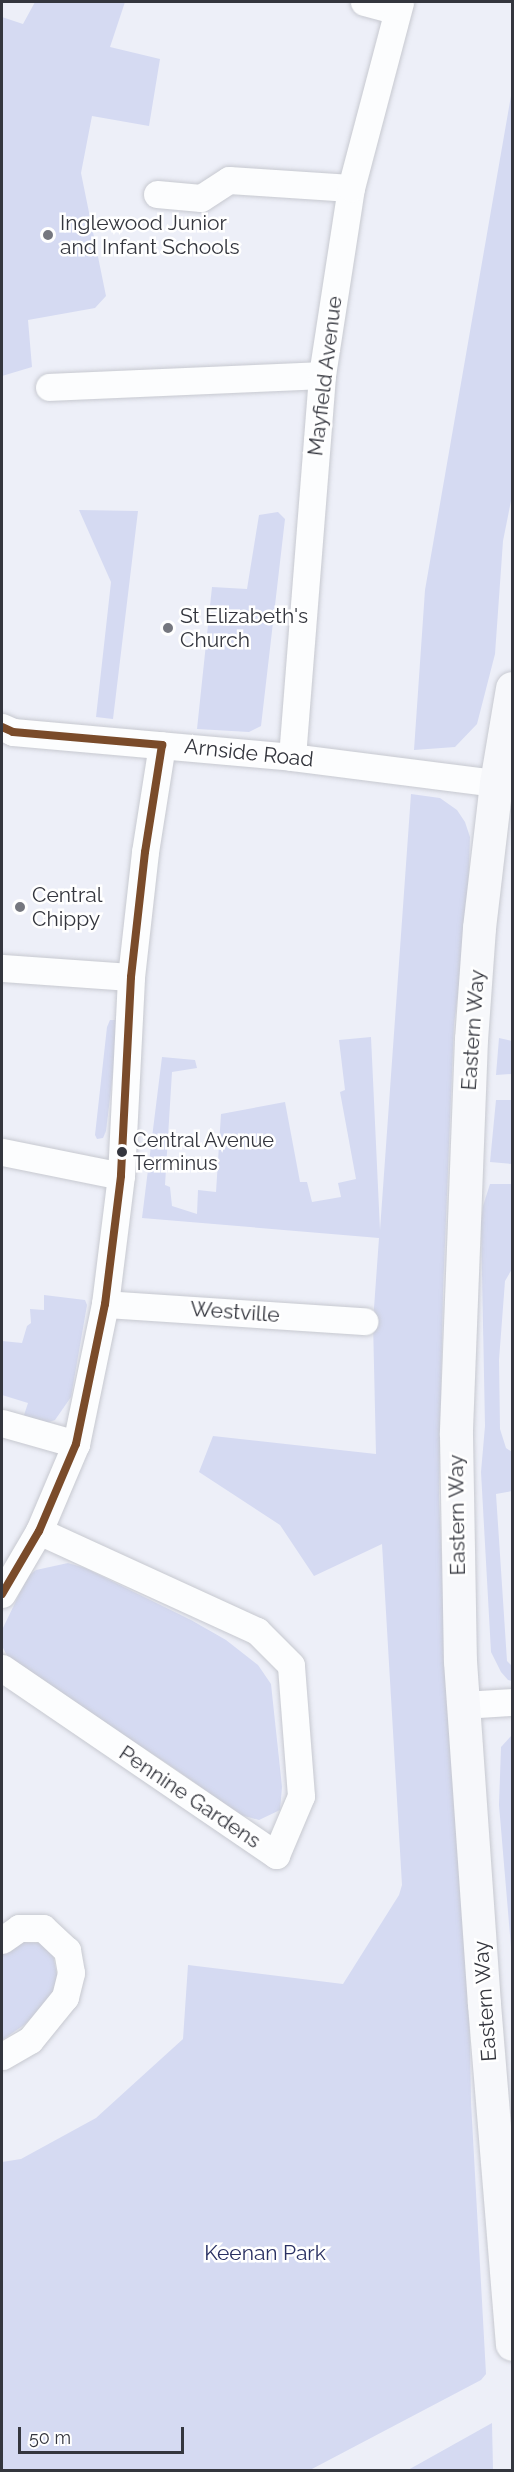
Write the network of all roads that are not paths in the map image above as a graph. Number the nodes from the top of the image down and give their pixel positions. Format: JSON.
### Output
{"nodes":[{"id":1,"x":364,"y":2,"type":"edge"},
{"id":2,"x":399,"y":6,"type":"edge"},
{"id":3,"x":351,"y":188,"type":"junction"},
{"id":4,"x":157,"y":194,"type":"dead end"},
{"id":5,"x":322,"y":375,"type":"junction"},
{"id":6,"x":50,"y":387,"type":"dead end"},
{"id":7,"x":513,"y":688,"type":"edge"},
{"id":8,"x":2,"y":728,"type":"edge"},
{"id":9,"x":162,"y":745,"type":"junction"},
{"id":10,"x":292,"y":757,"type":"junction"},
{"id":11,"x":496,"y":783,"type":"junction"},
{"id":12,"x":2,"y":968,"type":"edge"},
{"id":13,"x":130,"y":977,"type":"junction"},
{"id":14,"x":2,"y":1152,"type":"edge"},
{"id":15,"x":121,"y":1176,"type":"junction"},
{"id":16,"x":105,"y":1304,"type":"junction"},
{"id":17,"x":364,"y":1321,"type":"dead end"},
{"id":18,"x":2,"y":1423,"type":"edge"},
{"id":19,"x":76,"y":1444,"type":"junction"},
{"id":20,"x":39,"y":1531,"type":"junction"},
{"id":21,"x":2,"y":1594,"type":"edge"},
{"id":22,"x":2,"y":1668,"type":"edge"},
{"id":23,"x":513,"y":1702,"type":"edge"},
{"id":24,"x":464,"y":1705,"type":"junction"},
{"id":25,"x":2,"y":1940,"type":"edge"},
{"id":26,"x":2,"y":2056,"type":"edge"},
{"id":27,"x":513,"y":2344,"type":"edge"}],
"edges":[{"from":1,"to":2,"type":"street"},
{"from":2,"to":3,"type":"street","name":"Mayfield Avenue"},
{"from":3,"to":4,"type":"street"},
{"from":3,"to":5,"type":"street","name":"Mayfield Avenue"},
{"from":5,"to":6,"type":"street"},
{"from":5,"to":10,"type":"street","name":"Mayfield Avenue"},
{"from":7,"to":11,"type":"street","name":"Eastern Way"},
{"from":8,"to":9,"type":"street","name":"Arnside Road"},
{"from":9,"to":10,"type":"street","name":"Arnside Road"},
{"from":9,"to":13,"type":"street"},
{"from":10,"to":11,"type":"street","name":"Arnside Road"},
{"from":11,"to":24,"type":"street","name":"Eastern Way"},
{"from":12,"to":13,"type":"street"},
{"from":13,"to":15,"type":"street"},
{"from":14,"to":15,"type":"street"},
{"from":15,"to":16,"type":"street"},
{"from":16,"to":17,"type":"street","name":"Westville"},
{"from":16,"to":19,"type":"street"},
{"from":18,"to":19,"type":"street"},
{"from":19,"to":20,"type":"street"},
{"from":20,"to":21,"type":"street"},
{"from":20,"to":22,"type":"street","name":"Pennine Gardens"},
{"from":23,"to":24,"type":"street"},
{"from":24,"to":27,"type":"street","name":"Eastern Way"},
{"from":25,"to":26,"type":"street"}]}
